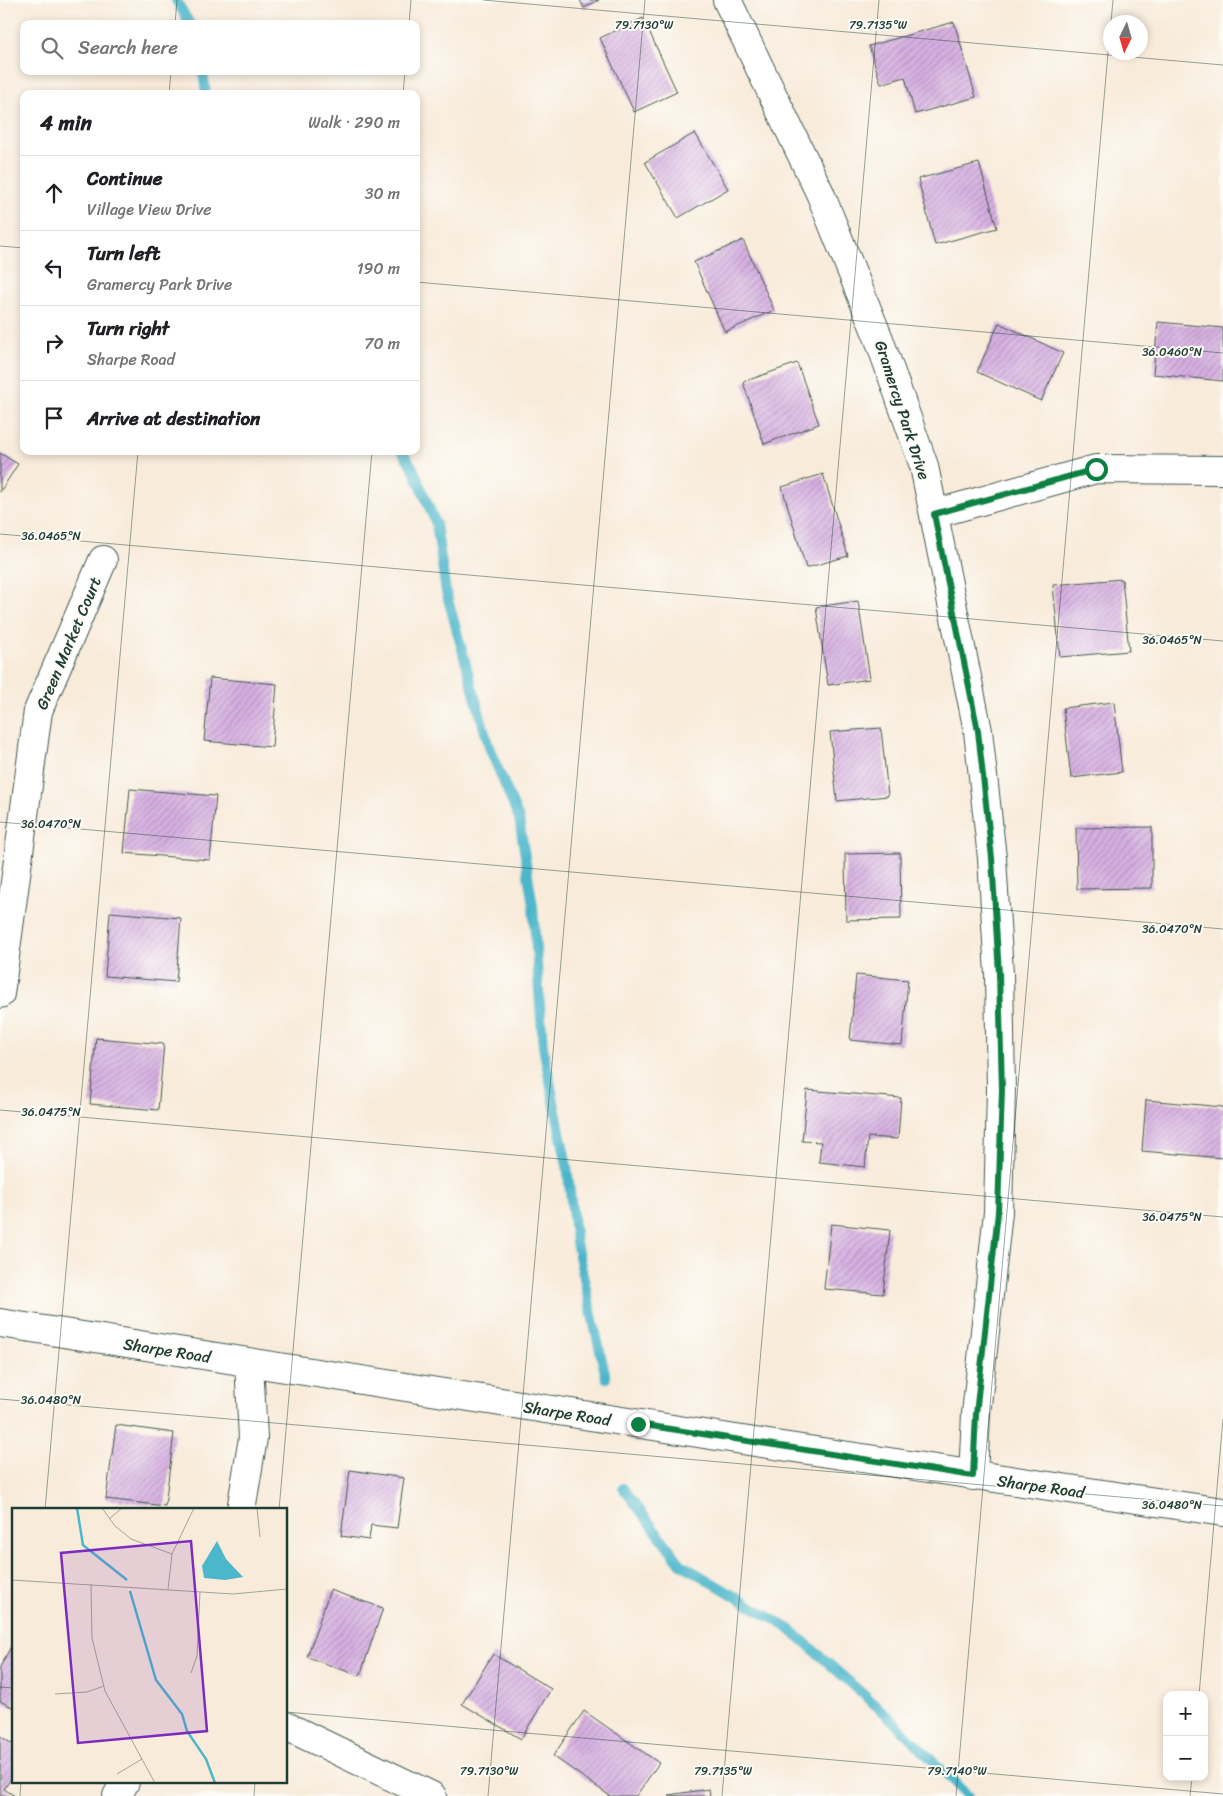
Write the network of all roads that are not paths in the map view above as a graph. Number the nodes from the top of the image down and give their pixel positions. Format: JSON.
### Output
{"nodes":[{"id":1,"x":728,"y":0,"type":"edge"},
{"id":2,"x":1223,"y":470,"type":"edge"},
{"id":3,"x":934,"y":514,"type":"junction"},
{"id":4,"x":103,"y":560,"type":"dead end"},
{"id":5,"x":0,"y":994,"type":"edge"},
{"id":6,"x":0,"y":1323,"type":"edge"},
{"id":7,"x":249,"y":1363,"type":"junction"},
{"id":8,"x":973,"y":1476,"type":"junction"},
{"id":9,"x":241,"y":1508,"type":"edge"},
{"id":10,"x":1223,"y":1512,"type":"edge"},
{"id":11,"x":288,"y":1727,"type":"edge"},
{"id":12,"x":125,"y":1784,"type":"edge"},
{"id":13,"x":117,"y":1796,"type":"edge"},
{"id":14,"x":432,"y":1796,"type":"edge"}],
"edges":[{"from":1,"to":3,"type":"street","name":"Gramercy Park Drive"},
{"from":2,"to":3,"type":"street"},
{"from":3,"to":8,"type":"street","name":"Gramercy Park Drive"},
{"from":4,"to":5,"type":"street","name":"Green Market Court"},
{"from":6,"to":7,"type":"street","name":"Sharpe Road"},
{"from":7,"to":8,"type":"street","name":"Sharpe Road"},
{"from":7,"to":9,"type":"street"},
{"from":8,"to":10,"type":"street","name":"Sharpe Road"},
{"from":11,"to":14,"type":"street"},
{"from":12,"to":13,"type":"street"}]}
